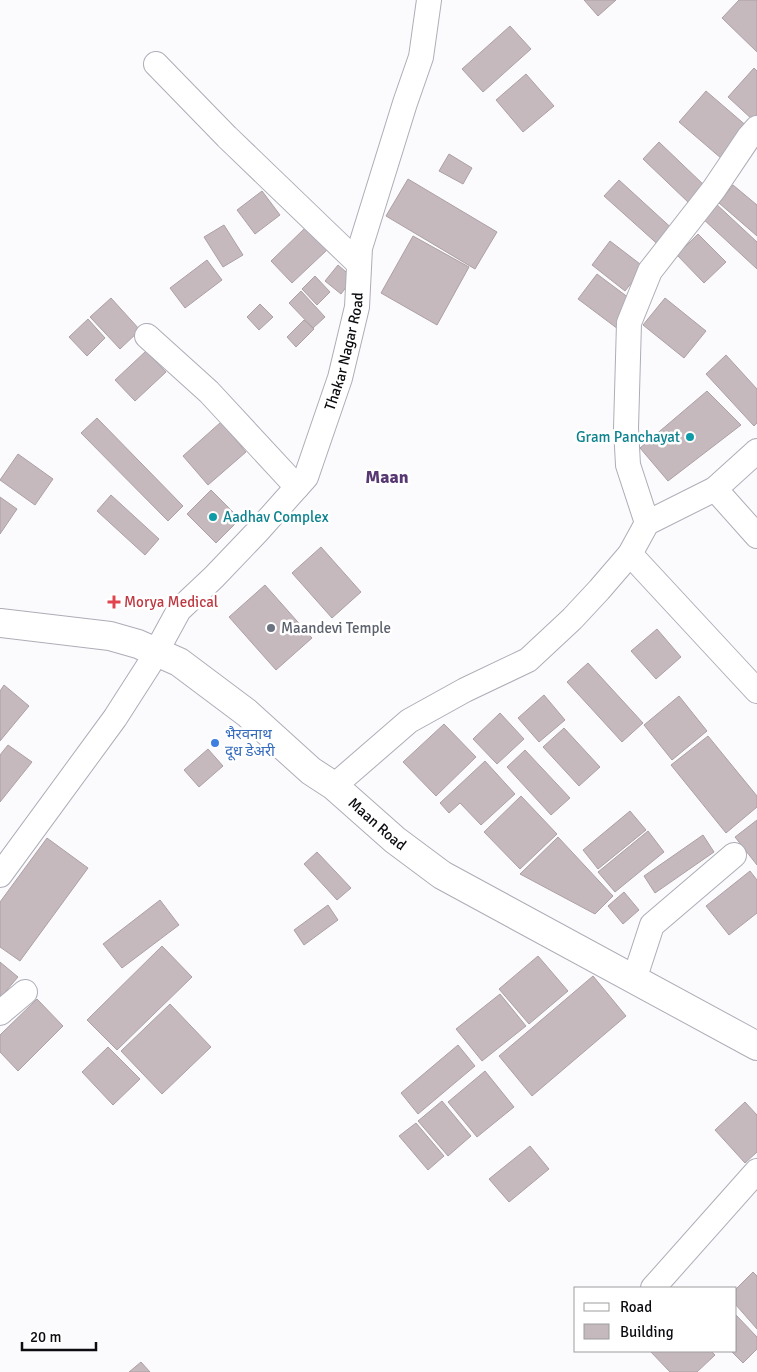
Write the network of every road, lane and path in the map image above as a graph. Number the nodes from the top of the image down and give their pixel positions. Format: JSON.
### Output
{"nodes":[{"id":1,"x":429,"y":0,"type":"edge"},
{"id":2,"x":156,"y":64,"type":"dead end"},
{"id":3,"x":757,"y":128,"type":"edge"},
{"id":4,"x":359,"y":264,"type":"junction"},
{"id":5,"x":148,"y":336,"type":"dead end"},
{"id":6,"x":757,"y":451,"type":"edge"},
{"id":7,"x":297,"y":487,"type":"junction"},
{"id":8,"x":715,"y":489,"type":"junction"},
{"id":9,"x":647,"y":522,"type":"junction"},
{"id":10,"x":757,"y":536,"type":"edge"},
{"id":11,"x":630,"y":554,"type":"junction"},
{"id":12,"x":0,"y":624,"type":"edge"},
{"id":13,"x":156,"y":651,"type":"junction"},
{"id":14,"x":757,"y":691,"type":"edge"},
{"id":15,"x":334,"y":786,"type":"junction"},
{"id":16,"x":734,"y":855,"type":"dead end"},
{"id":17,"x":0,"y":875,"type":"edge"},
{"id":18,"x":634,"y":980,"type":"junction"},
{"id":19,"x":25,"y":992,"type":"dead end"},
{"id":20,"x":0,"y":1013,"type":"edge"},
{"id":21,"x":757,"y":1046,"type":"edge"},
{"id":22,"x":757,"y":1171,"type":"edge"},
{"id":23,"x":654,"y":1287,"type":"edge"}],
"edges":[{"from":1,"to":4,"type":"street","name":"Thakar Nagar Road"},
{"from":2,"to":4,"type":"street"},
{"from":3,"to":9,"type":"street"},
{"from":4,"to":7,"type":"street","name":"Thakar Nagar Road"},
{"from":5,"to":7,"type":"street"},
{"from":6,"to":8,"type":"street"},
{"from":7,"to":13,"type":"street","name":"Thakar Nagar Road"},
{"from":8,"to":9,"type":"street"},
{"from":8,"to":10,"type":"street"},
{"from":9,"to":11,"type":"street"},
{"from":11,"to":14,"type":"street"},
{"from":11,"to":15,"type":"street"},
{"from":12,"to":13,"type":"main road","name":"Maan Road"},
{"from":13,"to":15,"type":"main road","name":"Maan Road"},
{"from":13,"to":17,"type":"street","name":"Thakar Nagar Road"},
{"from":15,"to":18,"type":"main road","name":"Maan Road"},
{"from":16,"to":18,"type":"street"},
{"from":18,"to":21,"type":"main road","name":"Maan Road"},
{"from":19,"to":20,"type":"street"},
{"from":22,"to":23,"type":"street"}]}
